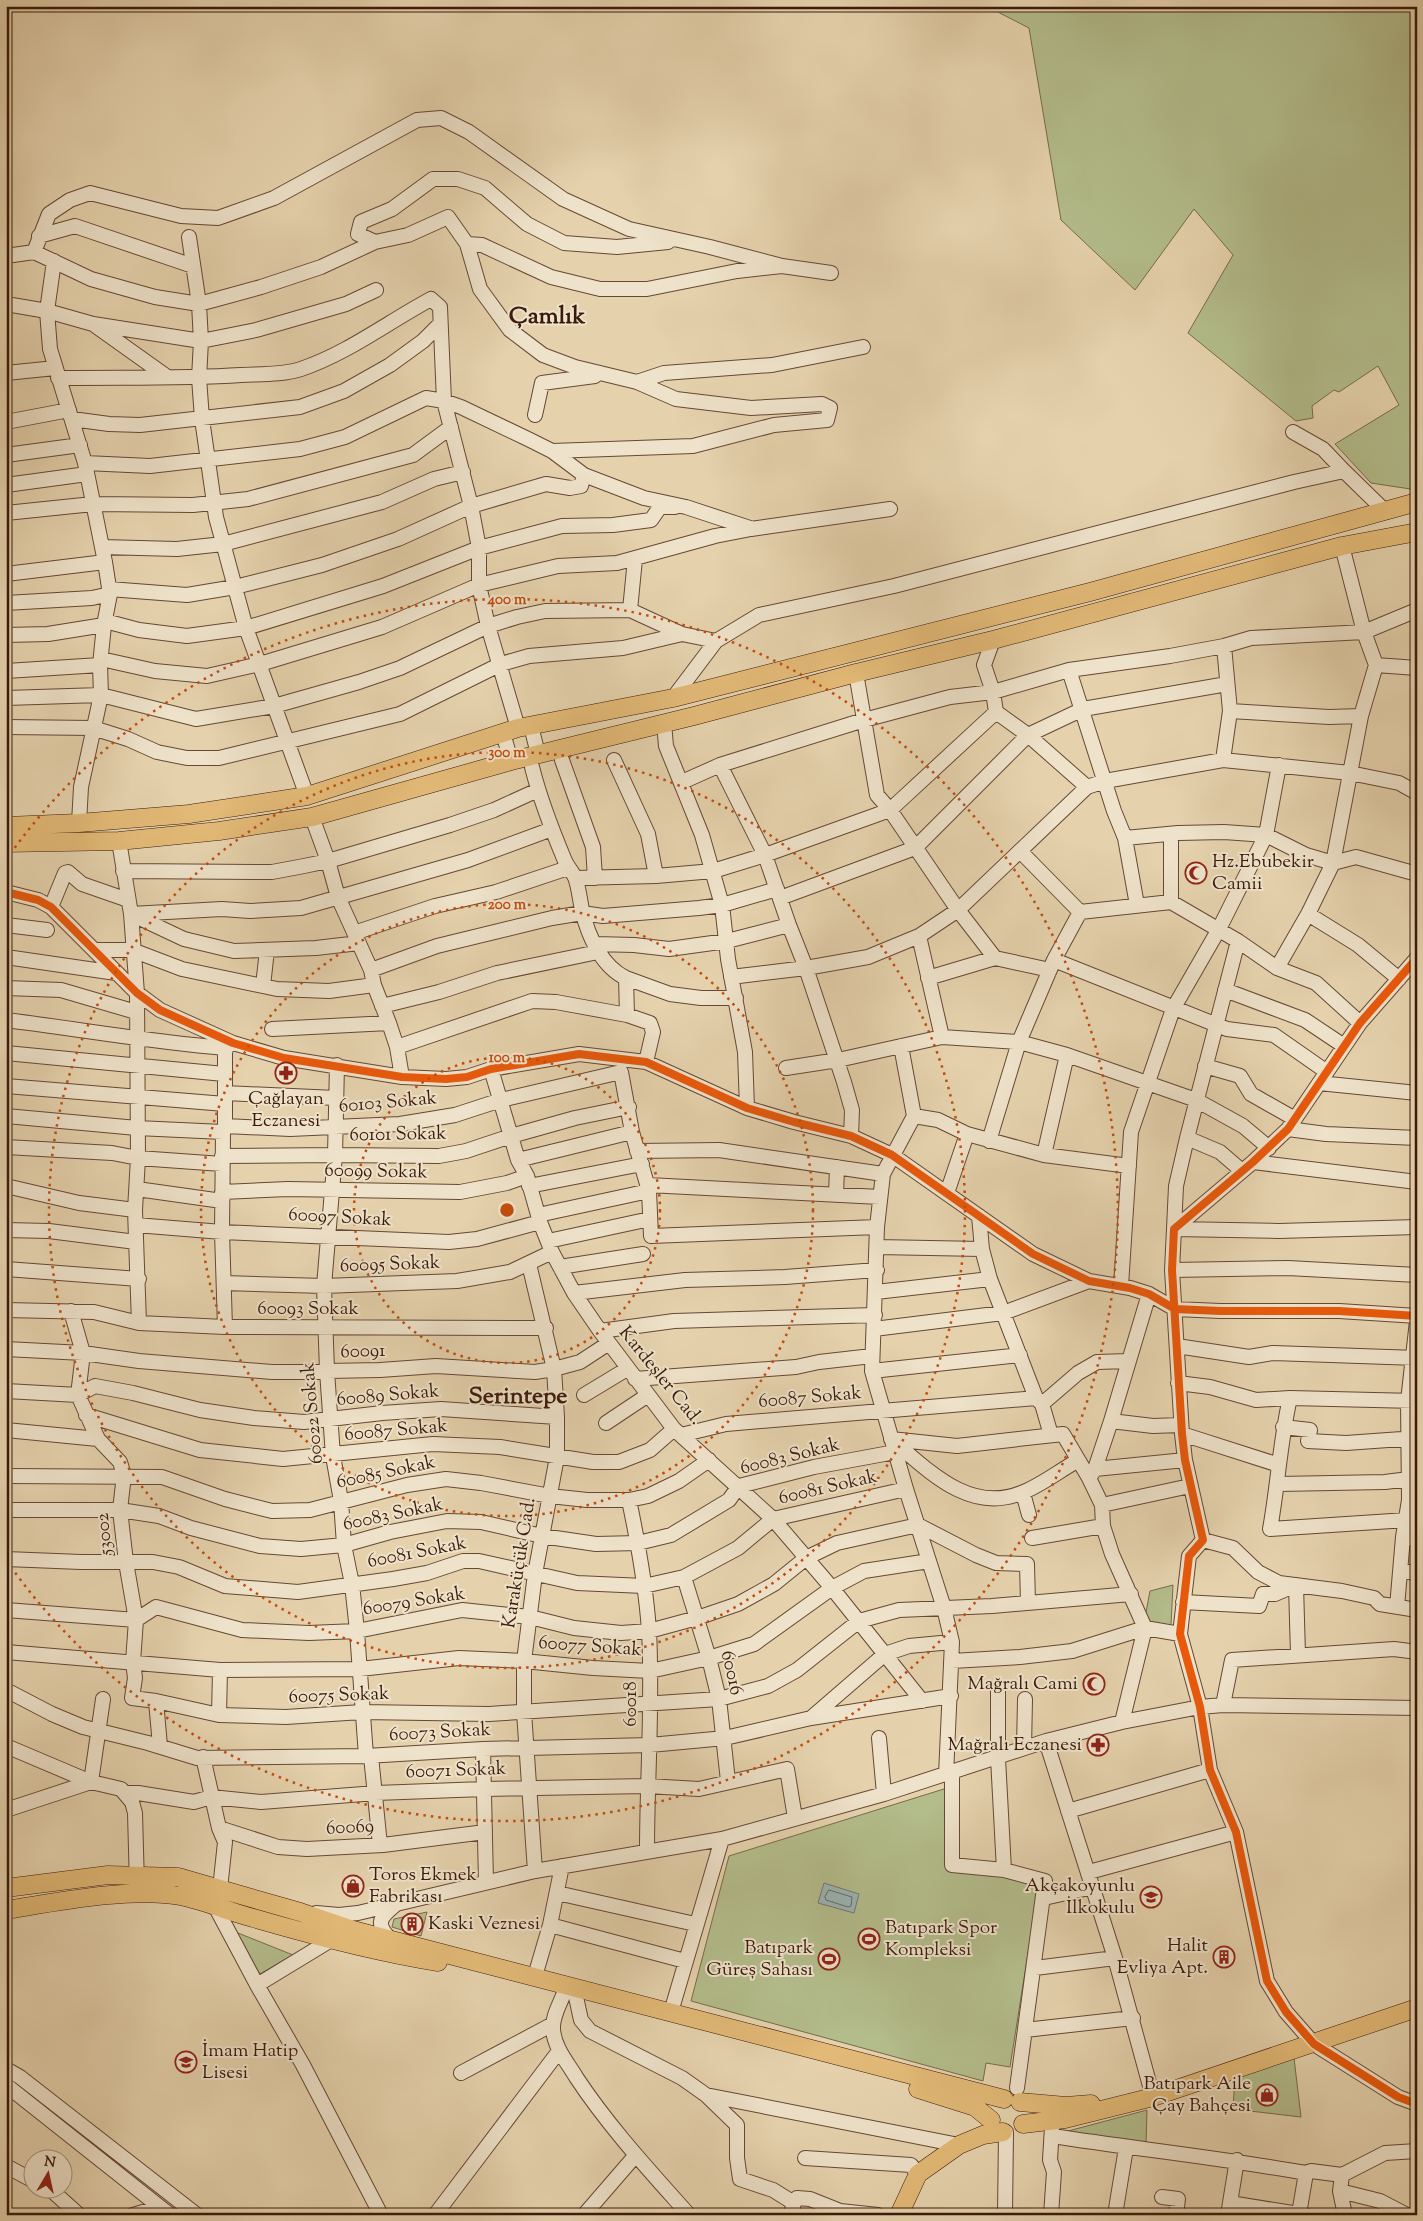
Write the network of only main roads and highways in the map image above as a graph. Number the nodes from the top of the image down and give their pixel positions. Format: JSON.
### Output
{"nodes":[{"id":1,"x":1417,"y":502,"type":"edge"},
{"id":2,"x":1415,"y":535,"type":"edge"},
{"id":3,"x":6,"y":826,"type":"edge"},
{"id":4,"x":6,"y":843,"type":"edge"},
{"id":5,"x":6,"y":1888,"type":"edge"},
{"id":6,"x":6,"y":1910,"type":"edge"},
{"id":7,"x":353,"y":1930,"type":"junction"},
{"id":8,"x":331,"y":1940,"type":"junction"},
{"id":9,"x":1417,"y":2008,"type":"edge"},
{"id":10,"x":1014,"y":2096,"type":"junction"},
{"id":11,"x":1153,"y":2097,"type":"junction"},
{"id":12,"x":1023,"y":2124,"type":"junction"},
{"id":13,"x":1000,"y":2128,"type":"junction"},
{"id":14,"x":894,"y":2214,"type":"edge"}],
"edges":[{"from":1,"to":3,"type":"main road"},
{"from":2,"to":4,"type":"main road"},
{"from":5,"to":7,"type":"main road"},
{"from":6,"to":8,"type":"main road"},
{"from":7,"to":8,"type":"main road"},
{"from":7,"to":10,"type":"main road"},
{"from":8,"to":13,"type":"main road"},
{"from":9,"to":11,"type":"main road"},
{"from":10,"to":11,"type":"main road"},
{"from":10,"to":12,"type":"main road"},
{"from":10,"to":13,"type":"main road"},
{"from":11,"to":12,"type":"main road"},
{"from":12,"to":13,"type":"main road"},
{"from":13,"to":14,"type":"main road"}]}
